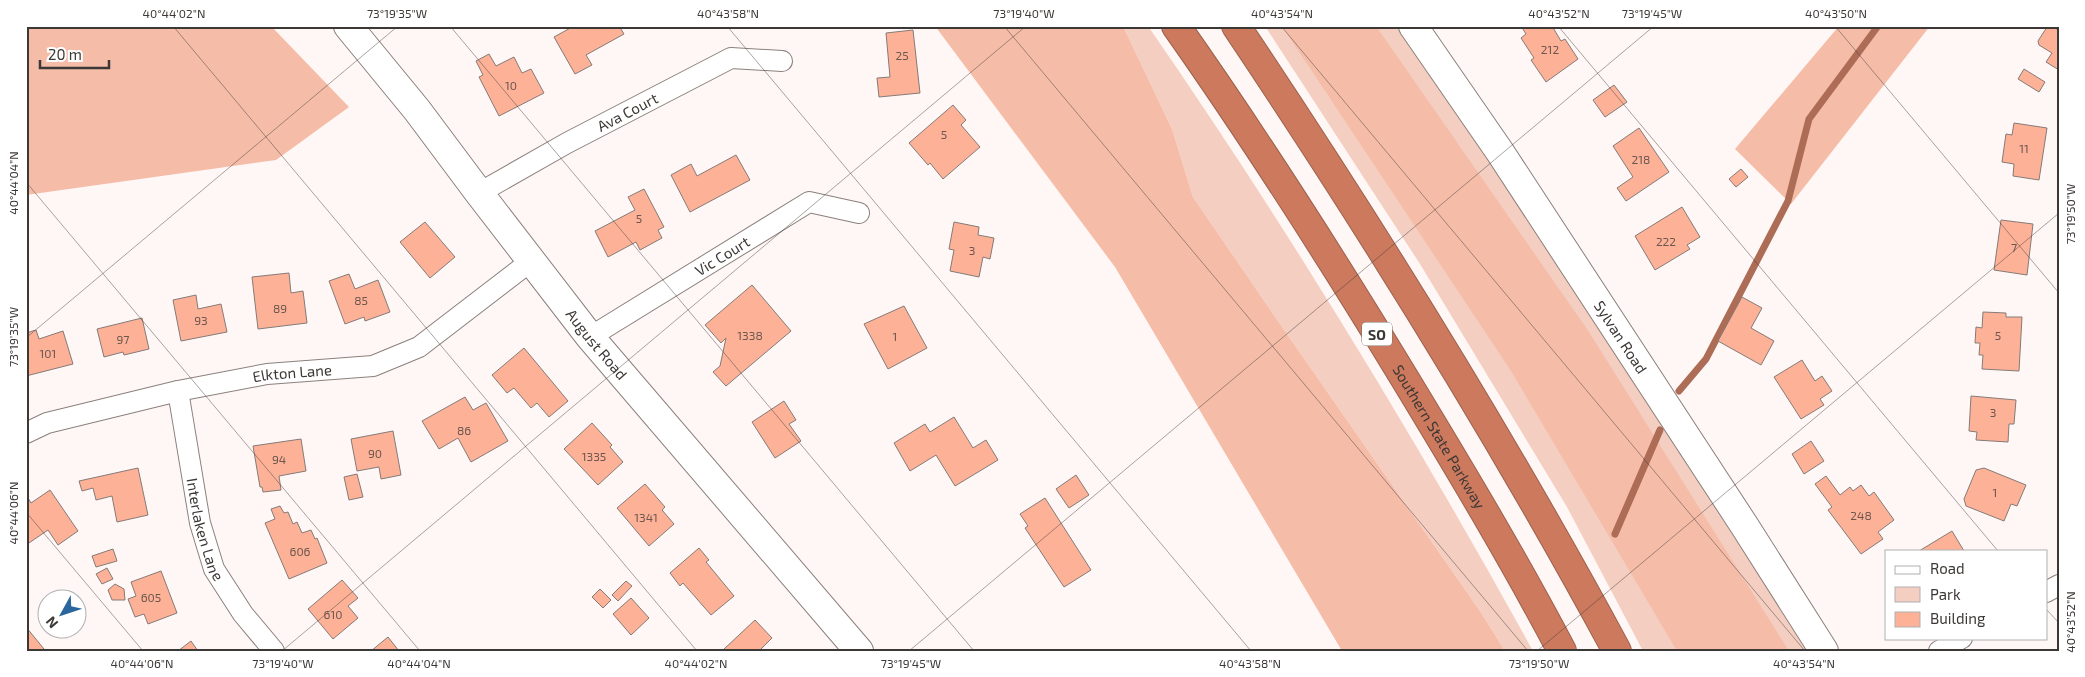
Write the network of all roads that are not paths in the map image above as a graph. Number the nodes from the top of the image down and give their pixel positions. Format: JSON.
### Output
{"nodes":[{"id":1,"x":348,"y":26,"type":"edge"},
{"id":2,"x":1176,"y":26,"type":"edge"},
{"id":3,"x":1236,"y":26,"type":"edge"},
{"id":4,"x":1413,"y":26,"type":"edge"},
{"id":5,"x":782,"y":61,"type":"dead end"},
{"id":6,"x":479,"y":193,"type":"junction"},
{"id":7,"x":859,"y":213,"type":"dead end"},
{"id":8,"x":531,"y":261,"type":"junction"},
{"id":9,"x":590,"y":337,"type":"junction"},
{"id":10,"x":178,"y":390,"type":"junction"},
{"id":11,"x":26,"y":433,"type":"edge"},
{"id":12,"x":1958,"y":640,"type":"edge"},
{"id":13,"x":856,"y":650,"type":"edge"},
{"id":14,"x":274,"y":651,"type":"edge"},
{"id":15,"x":1562,"y":651,"type":"edge"},
{"id":16,"x":1617,"y":651,"type":"edge"},
{"id":17,"x":1824,"y":651,"type":"edge"},
{"id":18,"x":1939,"y":651,"type":"edge"}],
"edges":[{"from":1,"to":6,"type":"street","name":"August Road"},
{"from":2,"to":15,"type":"highway","name":"Southern State Parkway","number":"SO"},
{"from":3,"to":16,"type":"highway"},
{"from":4,"to":17,"type":"street","name":"Sylvan Road"},
{"from":5,"to":6,"type":"street","name":"Ava Court"},
{"from":6,"to":8,"type":"street","name":"August Road"},
{"from":7,"to":9,"type":"street","name":"Vic Court"},
{"from":8,"to":9,"type":"street","name":"August Road"},
{"from":8,"to":10,"type":"street","name":"Elkton Lane"},
{"from":9,"to":13,"type":"street","name":"August Road"},
{"from":10,"to":11,"type":"street","name":"Elkton Lane"},
{"from":10,"to":14,"type":"street","name":"Interlaken Lane"},
{"from":12,"to":18,"type":"street"}]}
